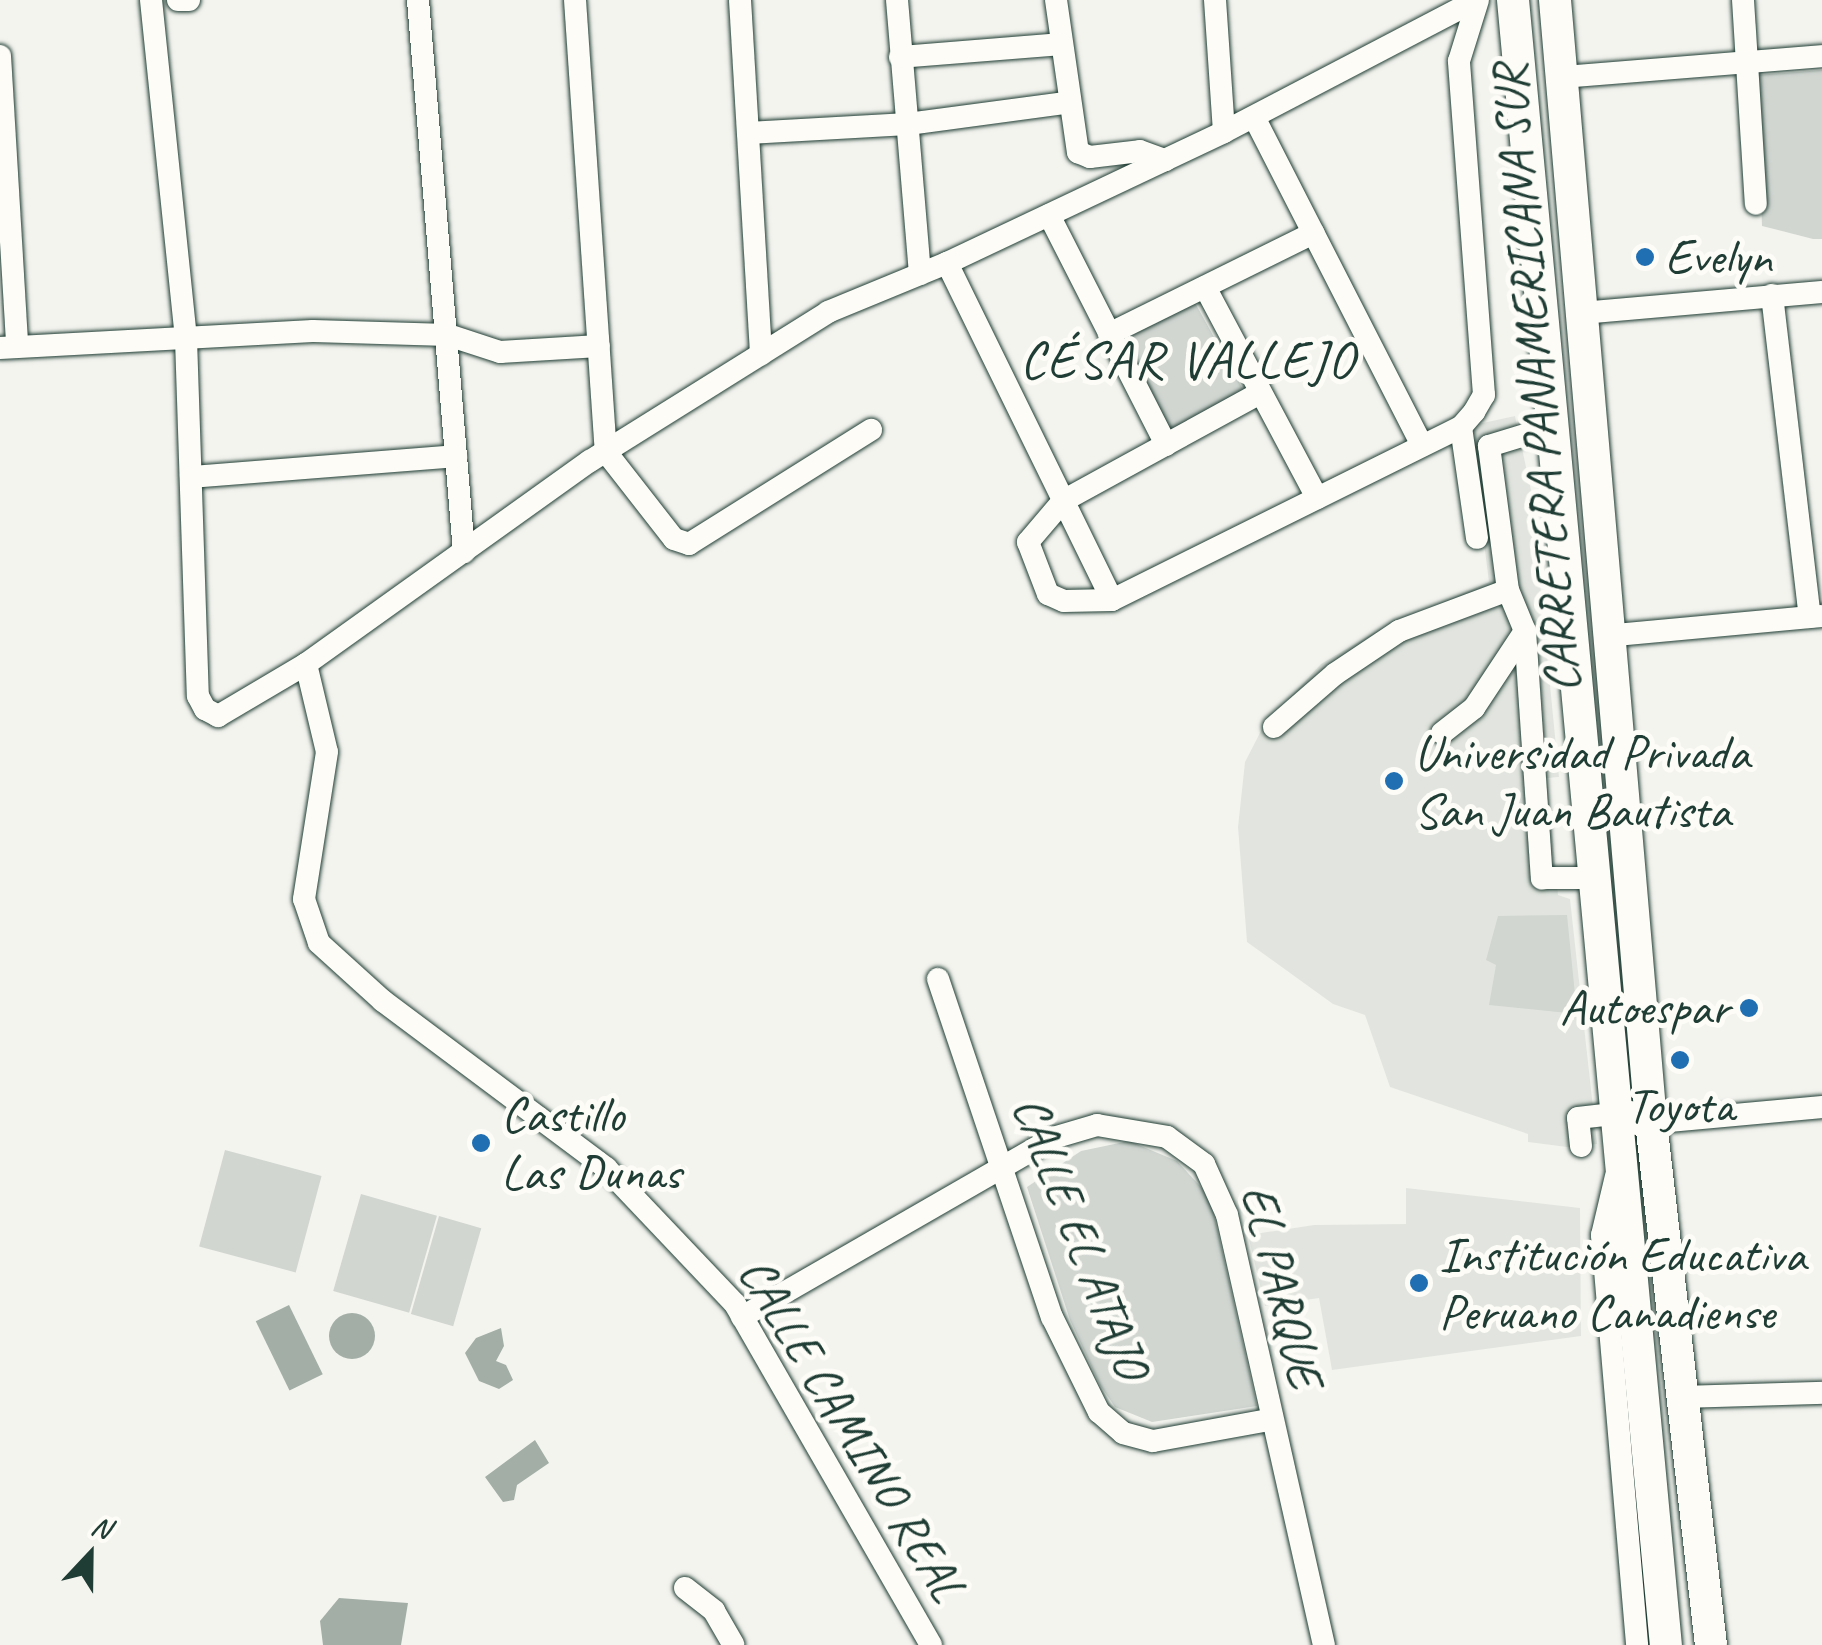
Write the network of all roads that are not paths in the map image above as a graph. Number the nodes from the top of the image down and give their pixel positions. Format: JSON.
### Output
{"nodes":[{"id":1,"x":151,"y":0,"type":"edge"},
{"id":2,"x":178,"y":0,"type":"edge"},
{"id":3,"x":189,"y":0,"type":"edge"},
{"id":4,"x":418,"y":0,"type":"edge"},
{"id":5,"x":576,"y":0,"type":"edge"},
{"id":6,"x":740,"y":0,"type":"edge"},
{"id":7,"x":897,"y":0,"type":"edge"},
{"id":8,"x":1056,"y":0,"type":"edge"},
{"id":9,"x":1214,"y":0,"type":"edge"},
{"id":10,"x":1477,"y":0,"type":"edge"},
{"id":11,"x":1513,"y":0,"type":"edge"},
{"id":12,"x":1555,"y":0,"type":"edge"},
{"id":13,"x":1743,"y":0,"type":"edge"},
{"id":14,"x":1060,"y":44,"type":"junction"},
{"id":15,"x":0,"y":56,"type":"edge"},
{"id":16,"x":1822,"y":56,"type":"edge"},
{"id":17,"x":900,"y":57,"type":"junction"},
{"id":18,"x":1748,"y":62,"type":"junction"},
{"id":19,"x":1562,"y":77,"type":"junction"},
{"id":20,"x":1066,"y":103,"type":"junction"},
{"id":21,"x":1254,"y":117,"type":"junction"},
{"id":22,"x":908,"y":124,"type":"junction"},
{"id":23,"x":748,"y":132,"type":"junction"},
{"id":24,"x":1224,"y":132,"type":"junction"},
{"id":25,"x":1165,"y":160,"type":"junction"},
{"id":26,"x":1756,"y":204,"type":"dead end"},
{"id":27,"x":1049,"y":216,"type":"junction"},
{"id":28,"x":1313,"y":233,"type":"junction"},
{"id":29,"x":947,"y":263,"type":"junction"},
{"id":30,"x":920,"y":274,"type":"junction"},
{"id":31,"x":1205,"y":287,"type":"junction"},
{"id":32,"x":1822,"y":292,"type":"edge"},
{"id":33,"x":1772,"y":296,"type":"junction"},
{"id":34,"x":1582,"y":313,"type":"junction"},
{"id":35,"x":1109,"y":334,"type":"junction"},
{"id":36,"x":448,"y":335,"type":"junction"},
{"id":37,"x":186,"y":339,"type":"junction"},
{"id":38,"x":599,"y":346,"type":"junction"},
{"id":39,"x":8,"y":347,"type":"edge"},
{"id":40,"x":761,"y":354,"type":"junction"},
{"id":41,"x":1260,"y":393,"type":"junction"},
{"id":42,"x":1461,"y":427,"type":"junction"},
{"id":43,"x":1550,"y":427,"type":"junction"},
{"id":44,"x":871,"y":430,"type":"dead end"},
{"id":45,"x":1166,"y":445,"type":"junction"},
{"id":46,"x":1422,"y":446,"type":"junction"},
{"id":47,"x":606,"y":452,"type":"junction"},
{"id":48,"x":456,"y":456,"type":"junction"},
{"id":49,"x":191,"y":478,"type":"junction"},
{"id":50,"x":1317,"y":498,"type":"junction"},
{"id":51,"x":1063,"y":502,"type":"junction"},
{"id":52,"x":1477,"y":538,"type":"dead end"},
{"id":53,"x":464,"y":552,"type":"junction"},
{"id":54,"x":1508,"y":590,"type":"junction"},
{"id":55,"x":1112,"y":600,"type":"junction"},
{"id":56,"x":1816,"y":616,"type":"edge"},
{"id":57,"x":1525,"y":631,"type":"junction"},
{"id":58,"x":1606,"y":636,"type":"junction"},
{"id":59,"x":306,"y":664,"type":"junction"},
{"id":60,"x":1274,"y":727,"type":"dead end"},
{"id":61,"x":1442,"y":733,"type":"dead end"},
{"id":62,"x":1595,"y":878,"type":"junction"},
{"id":63,"x":938,"y":980,"type":"dead end"},
{"id":64,"x":1822,"y":1107,"type":"edge"},
{"id":65,"x":1651,"y":1116,"type":"junction"},
{"id":66,"x":1618,"y":1133,"type":"junction"},
{"id":67,"x":1582,"y":1146,"type":"dead end"},
{"id":68,"x":1004,"y":1170,"type":"junction"},
{"id":69,"x":742,"y":1318,"type":"junction"},
{"id":70,"x":1822,"y":1393,"type":"edge"},
{"id":71,"x":1684,"y":1398,"type":"junction"},
{"id":72,"x":1268,"y":1420,"type":"junction"},
{"id":73,"x":686,"y":1588,"type":"dead end"},
{"id":74,"x":734,"y":1645,"type":"edge"},
{"id":75,"x":931,"y":1645,"type":"edge"},
{"id":76,"x":1324,"y":1645,"type":"edge"},
{"id":77,"x":1637,"y":1645,"type":"edge"},
{"id":78,"x":1666,"y":1645,"type":"edge"},
{"id":79,"x":1712,"y":1645,"type":"edge"}],
"edges":[{"from":1,"to":37,"type":"street"},
{"from":2,"to":3,"type":"street"},
{"from":4,"to":36,"type":"street"},
{"from":5,"to":38,"type":"street"},
{"from":6,"to":23,"type":"street"},
{"from":7,"to":17,"type":"street"},
{"from":8,"to":14,"type":"street"},
{"from":9,"to":24,"type":"street"},
{"from":10,"to":21,"type":"street"},
{"from":10,"to":42,"type":"street"},
{"from":11,"to":43,"type":"highway","name":"CARRETERA PANAMERICANA SUR"},
{"from":12,"to":19,"type":"highway","name":"CARRETERA PANAMERICANA SUR"},
{"from":13,"to":18,"type":"street"},
{"from":14,"to":17,"type":"street"},
{"from":14,"to":20,"type":"street"},
{"from":15,"to":39,"type":"street"},
{"from":16,"to":18,"type":"street"},
{"from":17,"to":22,"type":"street"},
{"from":18,"to":19,"type":"street"},
{"from":18,"to":26,"type":"street"},
{"from":19,"to":34,"type":"highway","name":"CARRETERA PANAMERICANA SUR"},
{"from":20,"to":22,"type":"street"},
{"from":20,"to":25,"type":"street"},
{"from":21,"to":24,"type":"street"},
{"from":21,"to":28,"type":"street"},
{"from":22,"to":23,"type":"street"},
{"from":22,"to":30,"type":"street"},
{"from":23,"to":40,"type":"street"},
{"from":24,"to":25,"type":"street"},
{"from":25,"to":27,"type":"street"},
{"from":27,"to":29,"type":"street"},
{"from":27,"to":35,"type":"street"},
{"from":28,"to":31,"type":"street"},
{"from":28,"to":46,"type":"street"},
{"from":29,"to":30,"type":"street"},
{"from":29,"to":51,"type":"street"},
{"from":30,"to":40,"type":"street"},
{"from":31,"to":35,"type":"street"},
{"from":31,"to":41,"type":"street"},
{"from":32,"to":33,"type":"street"},
{"from":33,"to":34,"type":"street"},
{"from":33,"to":56,"type":"street"},
{"from":34,"to":58,"type":"highway","name":"CARRETERA PANAMERICANA SUR"},
{"from":35,"to":45,"type":"street"},
{"from":36,"to":37,"type":"street"},
{"from":36,"to":38,"type":"street"},
{"from":36,"to":48,"type":"street"},
{"from":37,"to":39,"type":"street"},
{"from":37,"to":49,"type":"street"},
{"from":38,"to":47,"type":"street"},
{"from":40,"to":47,"type":"street"},
{"from":41,"to":45,"type":"street"},
{"from":41,"to":50,"type":"street"},
{"from":42,"to":46,"type":"street"},
{"from":42,"to":52,"type":"street"},
{"from":43,"to":54,"type":"street"},
{"from":43,"to":62,"type":"highway","name":"CARRETERA PANAMERICANA SUR"},
{"from":44,"to":47,"type":"street"},
{"from":45,"to":51,"type":"street"},
{"from":46,"to":50,"type":"street"},
{"from":47,"to":53,"type":"street"},
{"from":48,"to":49,"type":"street"},
{"from":48,"to":53,"type":"street"},
{"from":49,"to":59,"type":"street"},
{"from":50,"to":55,"type":"street"},
{"from":51,"to":55,"type":"street"},
{"from":51,"to":55,"type":"street"},
{"from":53,"to":59,"type":"street"},
{"from":54,"to":57,"type":"street"},
{"from":54,"to":60,"type":"street"},
{"from":56,"to":58,"type":"street"},
{"from":57,"to":61,"type":"street"},
{"from":57,"to":62,"type":"street"},
{"from":58,"to":65,"type":"highway","name":"CARRETERA PANAMERICANA SUR"},
{"from":59,"to":69,"type":"street","name":"CALLE CAMINO REAL"},
{"from":62,"to":66,"type":"highway","name":"CARRETERA PANAMERICANA SUR"},
{"from":63,"to":68,"type":"street","name":"CALLE EL ATAJO"},
{"from":64,"to":65,"type":"street"},
{"from":65,"to":66,"type":"street"},
{"from":65,"to":71,"type":"highway","name":"CARRETERA PANAMERICANA SUR"},
{"from":66,"to":67,"type":"street"},
{"from":66,"to":77,"type":"street"},
{"from":66,"to":78,"type":"highway","name":"CARRETERA PANAMERICANA SUR"},
{"from":68,"to":69,"type":"street","name":"EL PARQUE"},
{"from":68,"to":72,"type":"street","name":"CALLE EL ATAJO"},
{"from":68,"to":72,"type":"street","name":"EL PARQUE"},
{"from":69,"to":75,"type":"street","name":"CALLE CAMINO REAL"},
{"from":70,"to":71,"type":"street"},
{"from":71,"to":79,"type":"highway","name":"CARRETERA PANAMERICANA SUR"},
{"from":72,"to":76,"type":"street","name":"EL PARQUE"},
{"from":73,"to":74,"type":"street"}]}
